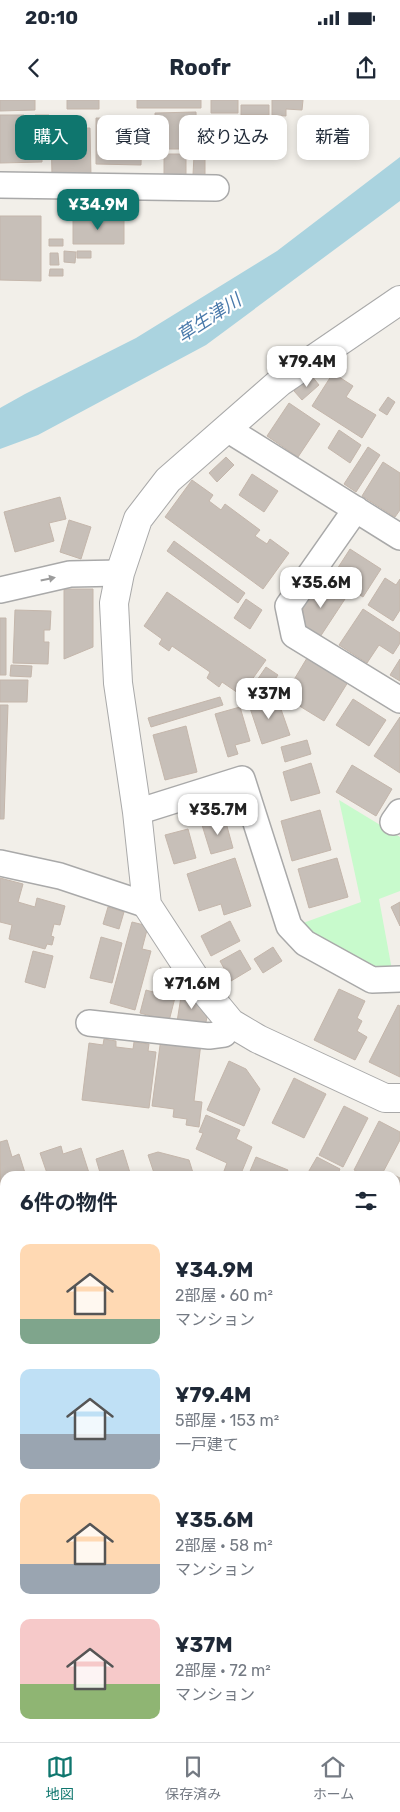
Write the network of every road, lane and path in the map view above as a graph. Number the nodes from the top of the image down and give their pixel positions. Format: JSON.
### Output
{"nodes":[{"id":1,"x":0,"y":185,"type":"edge"},
{"id":2,"x":216,"y":188,"type":"dead end"},
{"id":3,"x":400,"y":300,"type":"edge"},
{"id":4,"x":227,"y":429,"type":"junction"},
{"id":5,"x":356,"y":509,"type":"junction"},
{"id":6,"x":400,"y":537,"type":"edge"},
{"id":7,"x":120,"y":573,"type":"junction"},
{"id":8,"x":0,"y":590,"type":"edge"},
{"id":9,"x":400,"y":700,"type":"edge"},
{"id":10,"x":137,"y":812,"type":"junction"},
{"id":11,"x":0,"y":863,"type":"edge"},
{"id":12,"x":147,"y":905,"type":"junction"},
{"id":13,"x":400,"y":979,"type":"edge"},
{"id":14,"x":89,"y":1023,"type":"dead end"},
{"id":15,"x":231,"y":1024,"type":"junction"},
{"id":16,"x":400,"y":1098,"type":"edge"}],
"edges":[{"from":1,"to":2,"type":"street"},
{"from":3,"to":4,"type":"street"},
{"from":4,"to":5,"type":"street"},
{"from":4,"to":7,"type":"street"},
{"from":5,"to":6,"type":"street"},
{"from":5,"to":9,"type":"street"},
{"from":8,"to":7,"type":"street","one_way":true},
{"from":7,"to":10,"type":"street"},
{"from":10,"to":12,"type":"street"},
{"from":10,"to":13,"type":"street"},
{"from":11,"to":12,"type":"street"},
{"from":12,"to":15,"type":"street"},
{"from":14,"to":15,"type":"street"},
{"from":15,"to":16,"type":"street"}]}
